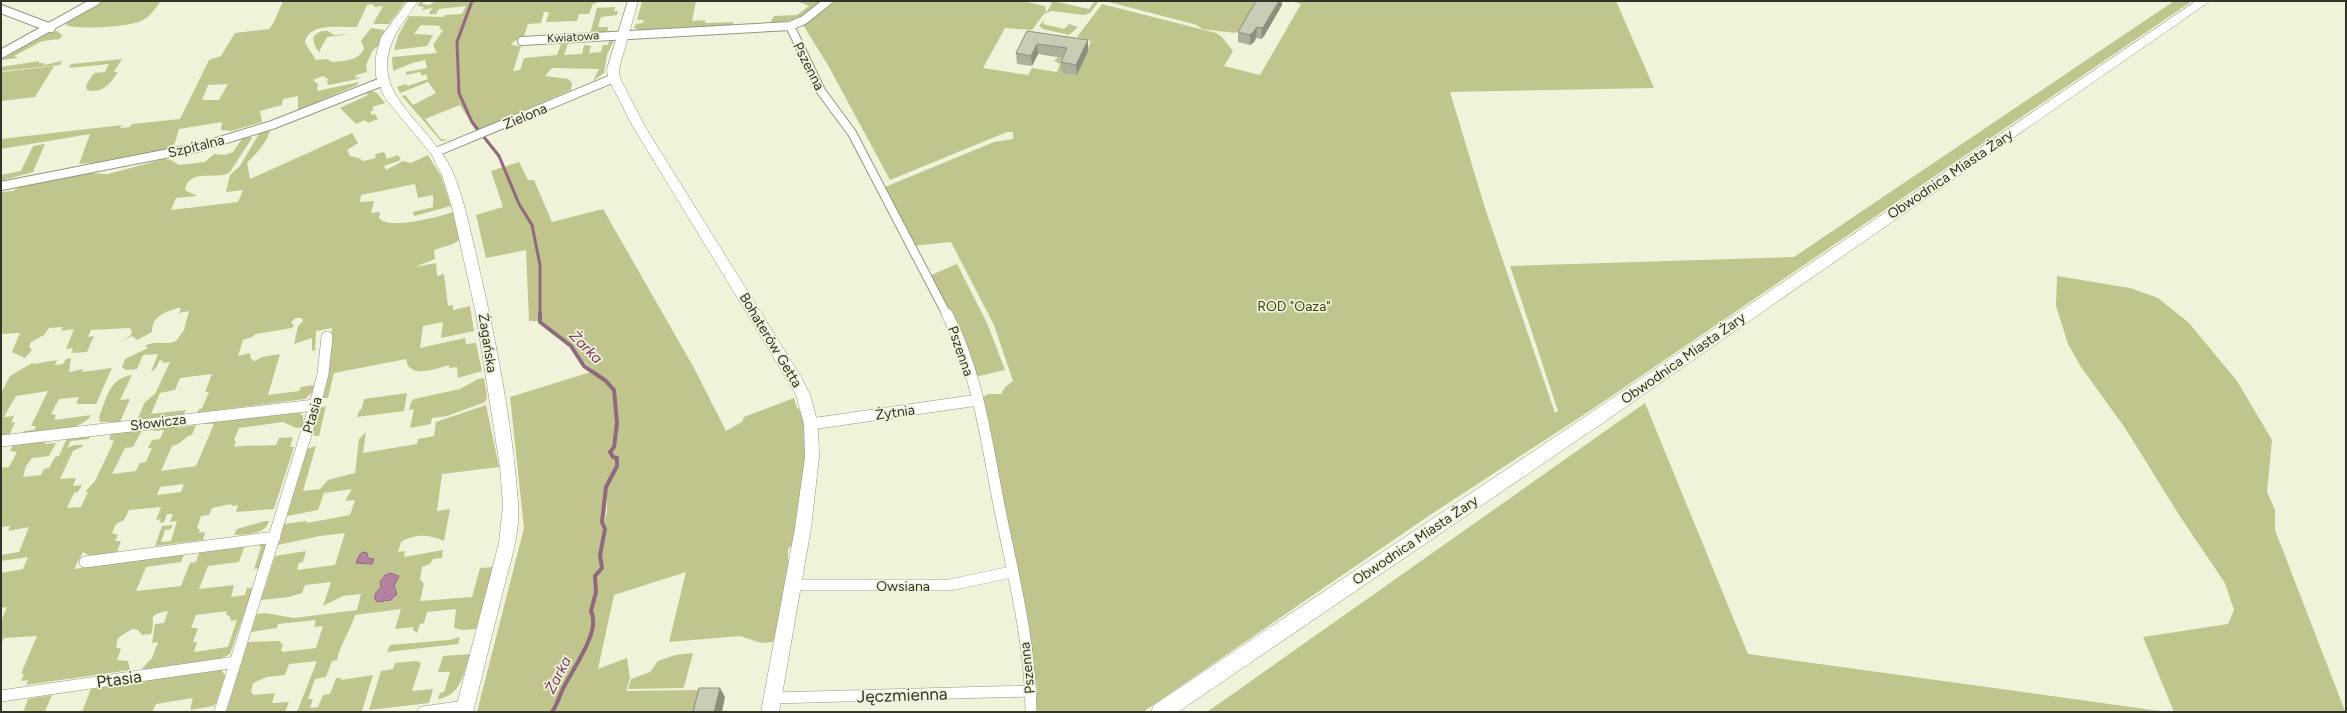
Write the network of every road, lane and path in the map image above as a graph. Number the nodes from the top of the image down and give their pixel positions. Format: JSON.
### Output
{"nodes":[{"id":1,"x":96,"y":1,"type":"edge"},
{"id":2,"x":413,"y":1,"type":"edge"},
{"id":3,"x":633,"y":1,"type":"edge"},
{"id":4,"x":828,"y":1,"type":"edge"},
{"id":5,"x":2204,"y":1,"type":"edge"},
{"id":6,"x":1,"y":8,"type":"edge"},
{"id":7,"x":790,"y":26,"type":"junction"},
{"id":8,"x":51,"y":28,"type":"junction"},
{"id":9,"x":624,"y":34,"type":"junction"},
{"id":10,"x":522,"y":41,"type":"dead end"},
{"id":11,"x":1,"y":54,"type":"edge"},
{"id":12,"x":614,"y":78,"type":"junction"},
{"id":13,"x":384,"y":81,"type":"junction"},
{"id":14,"x":436,"y":152,"type":"junction"},
{"id":15,"x":1,"y":186,"type":"edge"},
{"id":16,"x":327,"y":337,"type":"dead end"},
{"id":17,"x":978,"y":400,"type":"junction"},
{"id":18,"x":315,"y":405,"type":"junction"},
{"id":19,"x":811,"y":424,"type":"junction"},
{"id":20,"x":1,"y":441,"type":"edge"},
{"id":21,"x":275,"y":537,"type":"junction"},
{"id":22,"x":85,"y":562,"type":"dead end"},
{"id":23,"x":1011,"y":572,"type":"junction"},
{"id":24,"x":794,"y":585,"type":"junction"},
{"id":25,"x":236,"y":662,"type":"junction"},
{"id":26,"x":1031,"y":691,"type":"junction"},
{"id":27,"x":1,"y":696,"type":"edge"},
{"id":28,"x":771,"y":705,"type":"edge"},
{"id":29,"x":465,"y":709,"type":"edge"},
{"id":30,"x":220,"y":712,"type":"edge"},
{"id":31,"x":423,"y":712,"type":"edge"},
{"id":32,"x":1031,"y":712,"type":"edge"},
{"id":33,"x":1161,"y":712,"type":"edge"}],
"edges":[{"from":1,"to":8,"type":"street"},
{"from":2,"to":13,"type":"street","name":"Żagańska"},
{"from":3,"to":9,"type":"street"},
{"from":4,"to":7,"type":"street","name":"Pszenna"},
{"from":5,"to":33,"type":"main road","name":"Obwodnica Miasta Żary"},
{"from":6,"to":8,"type":"street"},
{"from":7,"to":9,"type":"street","name":"Pszenna"},
{"from":7,"to":17,"type":"street","name":"Pszenna"},
{"from":8,"to":11,"type":"street"},
{"from":9,"to":10,"type":"street","name":"Kwiatowa"},
{"from":9,"to":12,"type":"street"},
{"from":12,"to":14,"type":"street","name":"Zielona"},
{"from":12,"to":19,"type":"street","name":"Bohaterów Getta"},
{"from":13,"to":14,"type":"street","name":"Żagańska"},
{"from":13,"to":15,"type":"street","name":"Szpitalna"},
{"from":14,"to":29,"type":"street","name":"Żagańska"},
{"from":16,"to":18,"type":"street","name":"Ptasia"},
{"from":17,"to":19,"type":"street","name":"Żytnia"},
{"from":17,"to":23,"type":"street","name":"Pszenna"},
{"from":18,"to":20,"type":"street","name":"Słowicza"},
{"from":18,"to":21,"type":"street","name":"Ptasia"},
{"from":19,"to":24,"type":"street","name":"Bohaterów Getta"},
{"from":21,"to":22,"type":"street"},
{"from":21,"to":25,"type":"street","name":"Ptasia"},
{"from":23,"to":24,"type":"street","name":"Owsiana"},
{"from":23,"to":26,"type":"street","name":"Pszenna"},
{"from":24,"to":28,"type":"street","name":"Bohaterów Getta"},
{"from":25,"to":27,"type":"street","name":"Ptasia"},
{"from":25,"to":30,"type":"street","name":"Ptasia"},
{"from":26,"to":28,"type":"street","name":"Jęczmienna"},
{"from":26,"to":32,"type":"street","name":"Pszenna"},
{"from":29,"to":31,"type":"street"}]}
